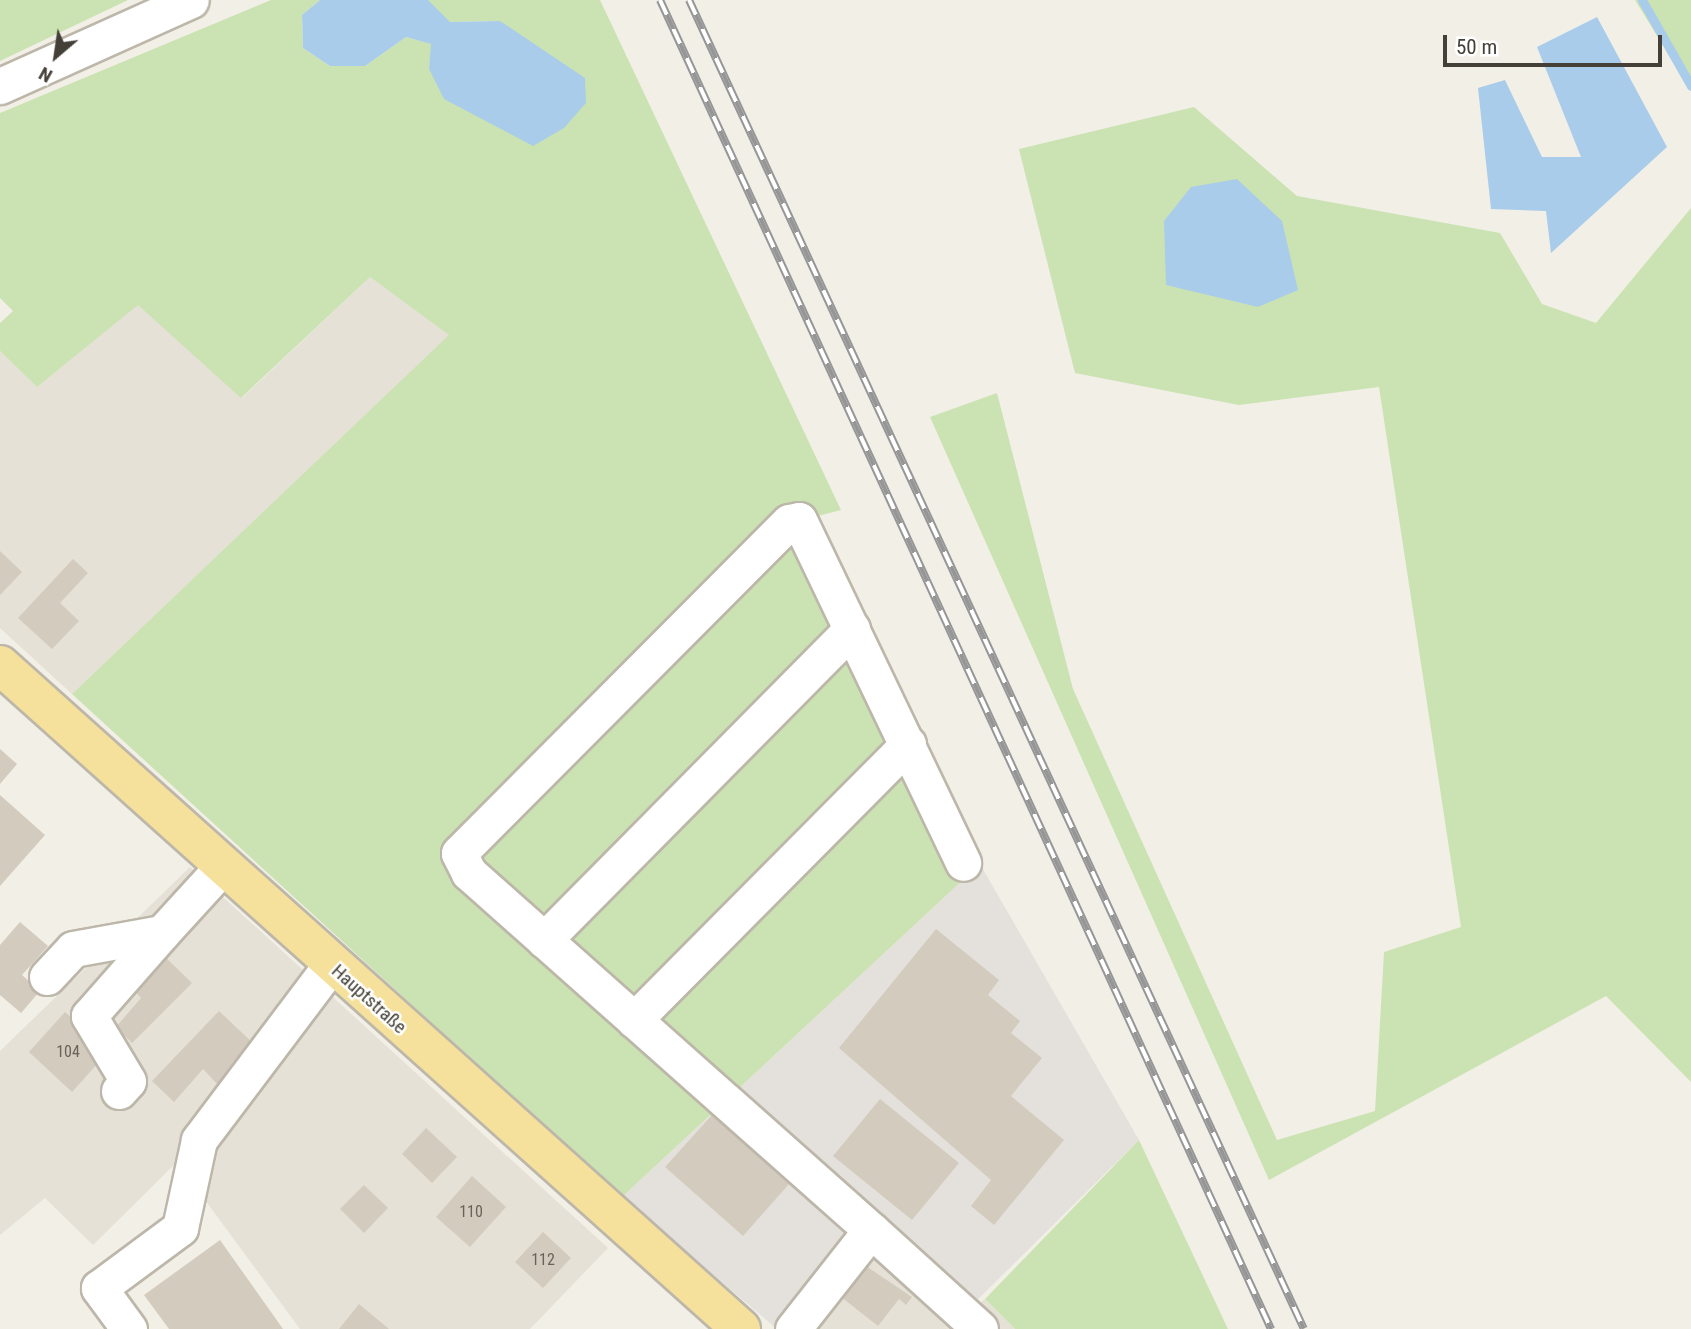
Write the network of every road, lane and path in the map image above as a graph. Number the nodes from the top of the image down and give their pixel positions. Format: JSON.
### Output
{"nodes":[{"id":1,"x":191,"y":0,"type":"edge"},
{"id":2,"x":0,"y":86,"type":"edge"},
{"id":3,"x":852,"y":629,"type":"junction"},
{"id":4,"x":0,"y":665,"type":"edge"},
{"id":5,"x":908,"y":744,"type":"junction"},
{"id":6,"x":963,"y":863,"type":"dead end"},
{"id":7,"x":224,"y":866,"type":"junction"},
{"id":8,"x":162,"y":933,"type":"junction"},
{"id":9,"x":544,"y":940,"type":"junction"},
{"id":10,"x":331,"y":965,"type":"junction"},
{"id":11,"x":47,"y":977,"type":"dead end"},
{"id":12,"x":634,"y":1020,"type":"junction"},
{"id":13,"x":119,"y":1091,"type":"dead end"},
{"id":14,"x":871,"y":1230,"type":"junction"},
{"id":15,"x":129,"y":1329,"type":"edge"},
{"id":16,"x":741,"y":1329,"type":"edge"},
{"id":17,"x":793,"y":1329,"type":"edge"},
{"id":18,"x":980,"y":1329,"type":"edge"}],
"edges":[{"from":1,"to":2,"type":"street"},
{"from":3,"to":5,"type":"street"},
{"from":3,"to":9,"type":"street"},
{"from":3,"to":9,"type":"street"},
{"from":4,"to":7,"type":"main road","name":"Hauptstraße"},
{"from":5,"to":6,"type":"street"},
{"from":5,"to":12,"type":"street"},
{"from":7,"to":8,"type":"street"},
{"from":7,"to":10,"type":"main road","name":"Hauptstraße"},
{"from":8,"to":11,"type":"street"},
{"from":8,"to":13,"type":"street"},
{"from":9,"to":12,"type":"street"},
{"from":10,"to":15,"type":"street"},
{"from":10,"to":16,"type":"main road","name":"Hauptstraße"},
{"from":12,"to":14,"type":"street"},
{"from":14,"to":17,"type":"street"},
{"from":14,"to":18,"type":"street"}]}
